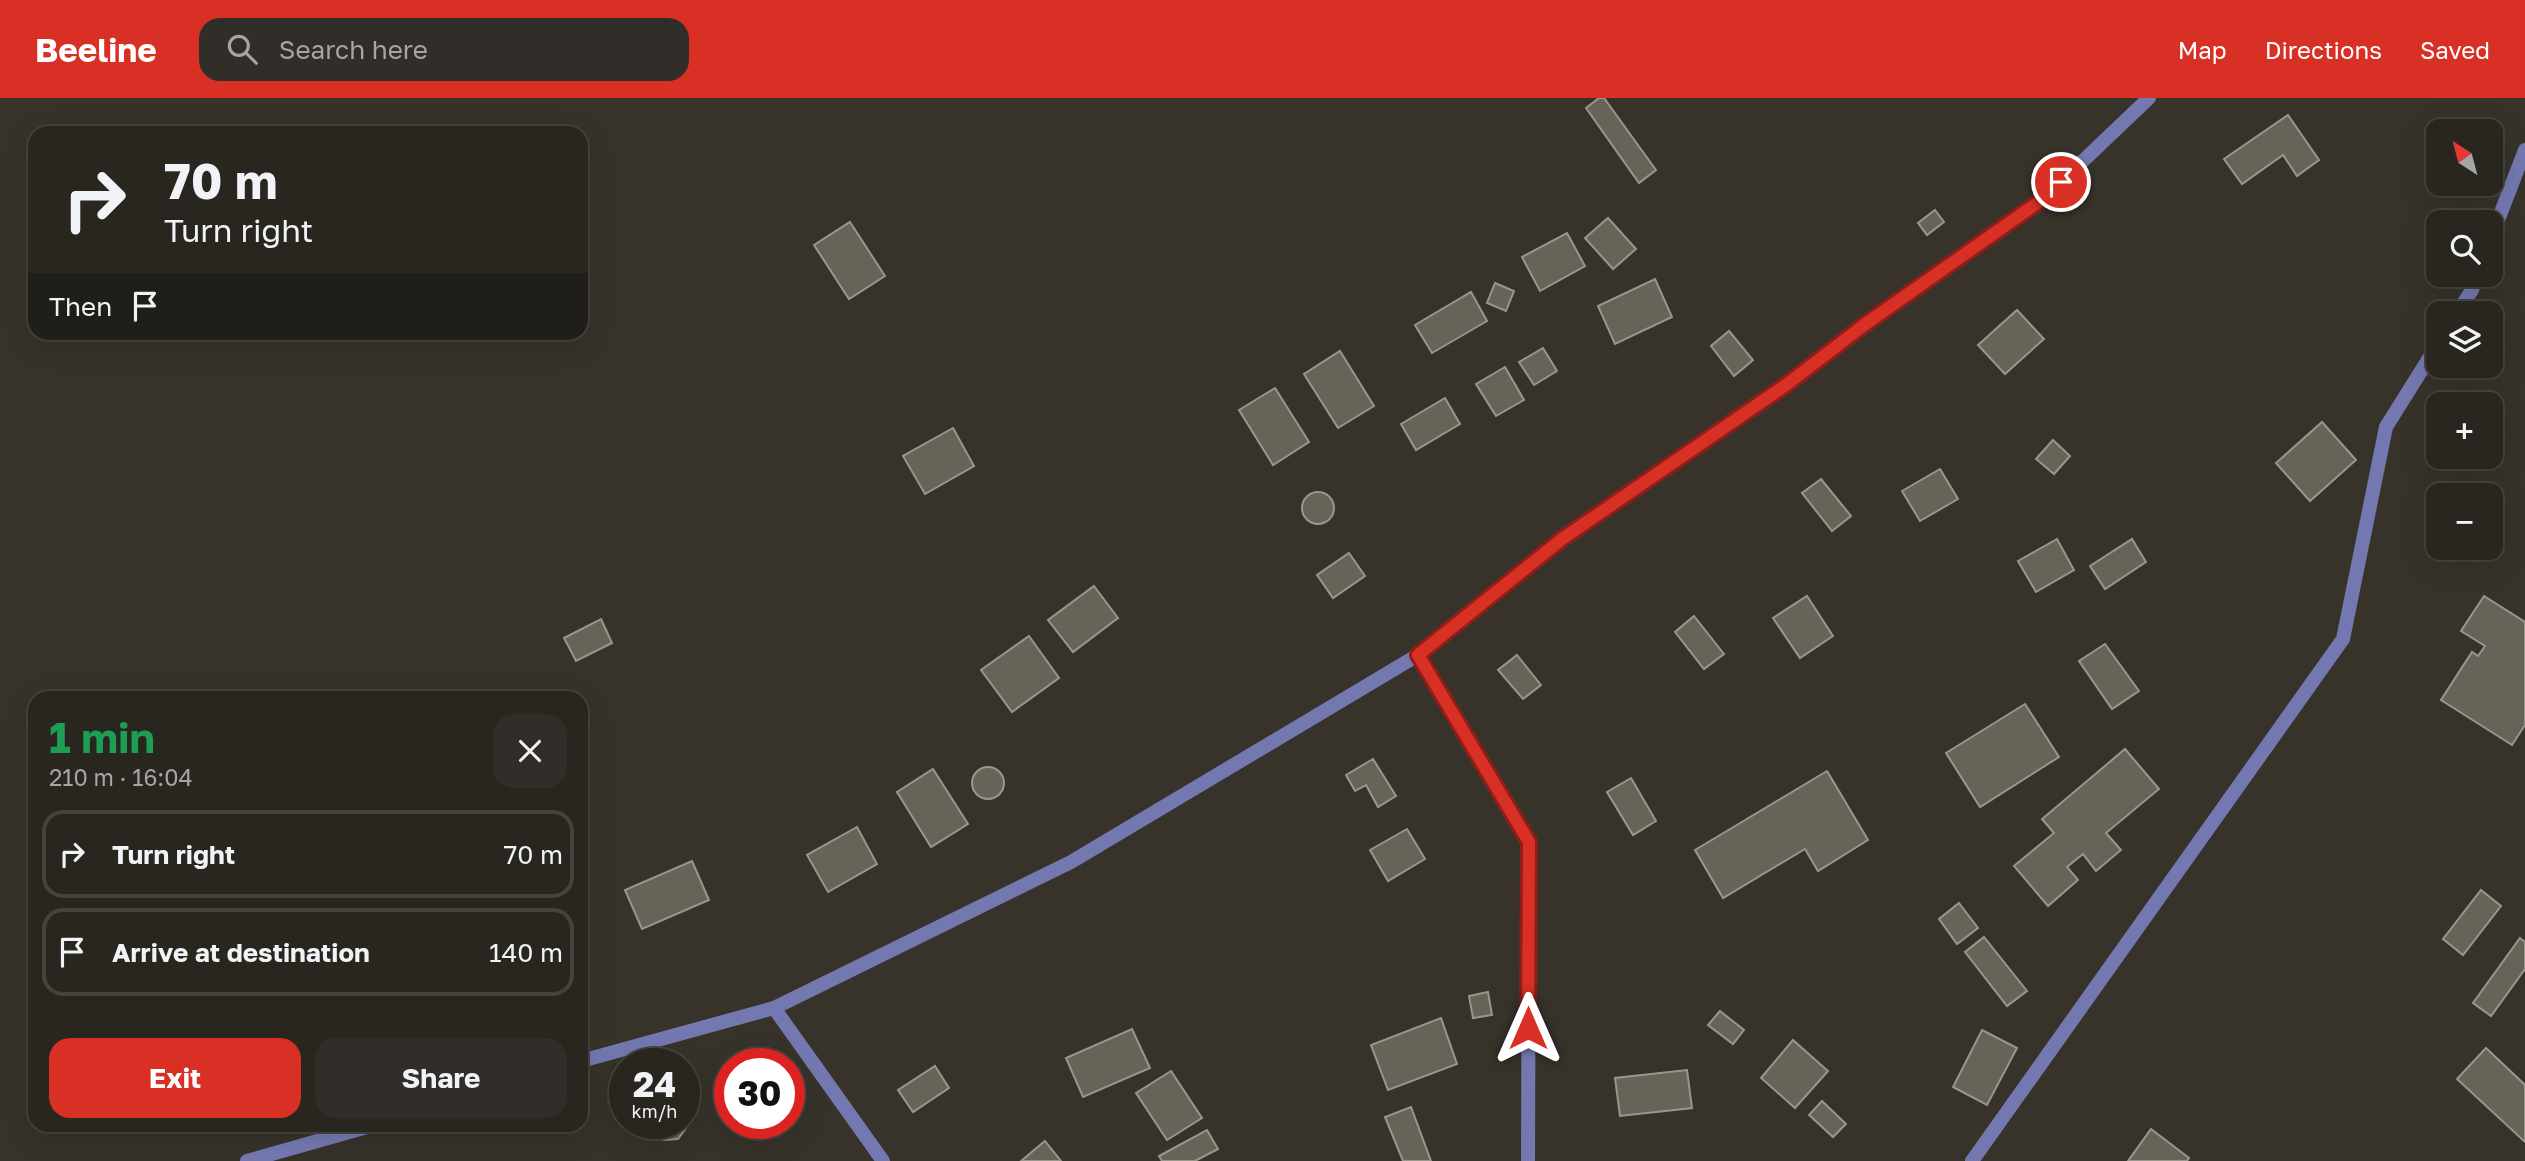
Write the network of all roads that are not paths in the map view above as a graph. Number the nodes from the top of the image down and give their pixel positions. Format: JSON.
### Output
{"nodes":[{"id":1,"x":2149,"y":98,"type":"edge"},
{"id":2,"x":2525,"y":150,"type":"edge"},
{"id":3,"x":2502,"y":210,"type":"edge"},
{"id":4,"x":2426,"y":363,"type":"edge"},
{"id":5,"x":1418,"y":655,"type":"junction"},
{"id":6,"x":774,"y":1008,"type":"junction"},
{"id":7,"x":588,"y":1059,"type":"edge"},
{"id":8,"x":349,"y":1132,"type":"edge"},
{"id":9,"x":247,"y":1161,"type":"edge"},
{"id":10,"x":883,"y":1161,"type":"edge"},
{"id":11,"x":1528,"y":1161,"type":"edge"},
{"id":12,"x":1972,"y":1161,"type":"edge"}],
"edges":[{"from":1,"to":5,"type":"street"},
{"from":2,"to":3,"type":"street"},
{"from":4,"to":12,"type":"street"},
{"from":5,"to":6,"type":"street"},
{"from":5,"to":11,"type":"street"},
{"from":6,"to":7,"type":"street"},
{"from":6,"to":10,"type":"street"},
{"from":8,"to":9,"type":"street"}]}
